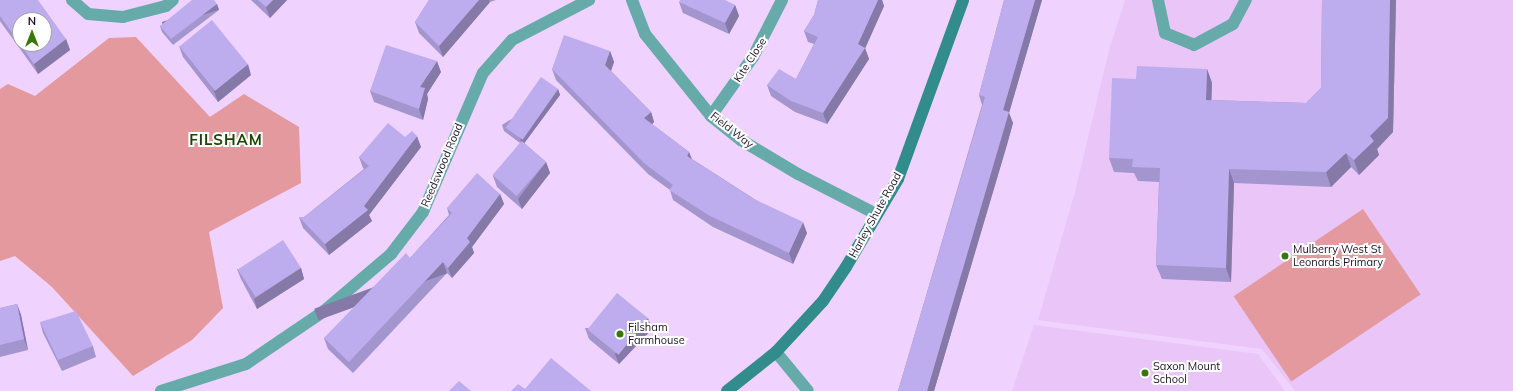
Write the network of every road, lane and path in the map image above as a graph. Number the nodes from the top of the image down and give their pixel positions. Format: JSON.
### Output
{"nodes":[{"id":1,"x":72,"y":0,"type":"edge"},
{"id":2,"x":173,"y":0,"type":"edge"},
{"id":3,"x":589,"y":0,"type":"edge"},
{"id":4,"x":632,"y":0,"type":"edge"},
{"id":5,"x":782,"y":0,"type":"edge"},
{"id":6,"x":963,"y":0,"type":"edge"},
{"id":7,"x":1158,"y":0,"type":"edge"},
{"id":8,"x":1246,"y":0,"type":"edge"},
{"id":9,"x":711,"y":116,"type":"junction"},
{"id":10,"x":876,"y":214,"type":"junction"},
{"id":11,"x":776,"y":352,"type":"junction"},
{"id":12,"x":161,"y":391,"type":"edge"},
{"id":13,"x":727,"y":391,"type":"edge"},
{"id":14,"x":808,"y":391,"type":"edge"}],
"edges":[{"from":1,"to":2,"type":"street"},
{"from":3,"to":12,"type":"street","name":"Reedswood Road"},
{"from":4,"to":9,"type":"street","name":"Field Way"},
{"from":5,"to":9,"type":"street","name":"Kite Close"},
{"from":6,"to":10,"type":"main road","name":"Harley Shute Road"},
{"from":7,"to":8,"type":"street"},
{"from":9,"to":10,"type":"street","name":"Field Way"},
{"from":10,"to":11,"type":"main road","name":"Harley Shute Road"},
{"from":11,"to":13,"type":"main road","name":"Harley Shute Road"},
{"from":11,"to":14,"type":"street"}]}
